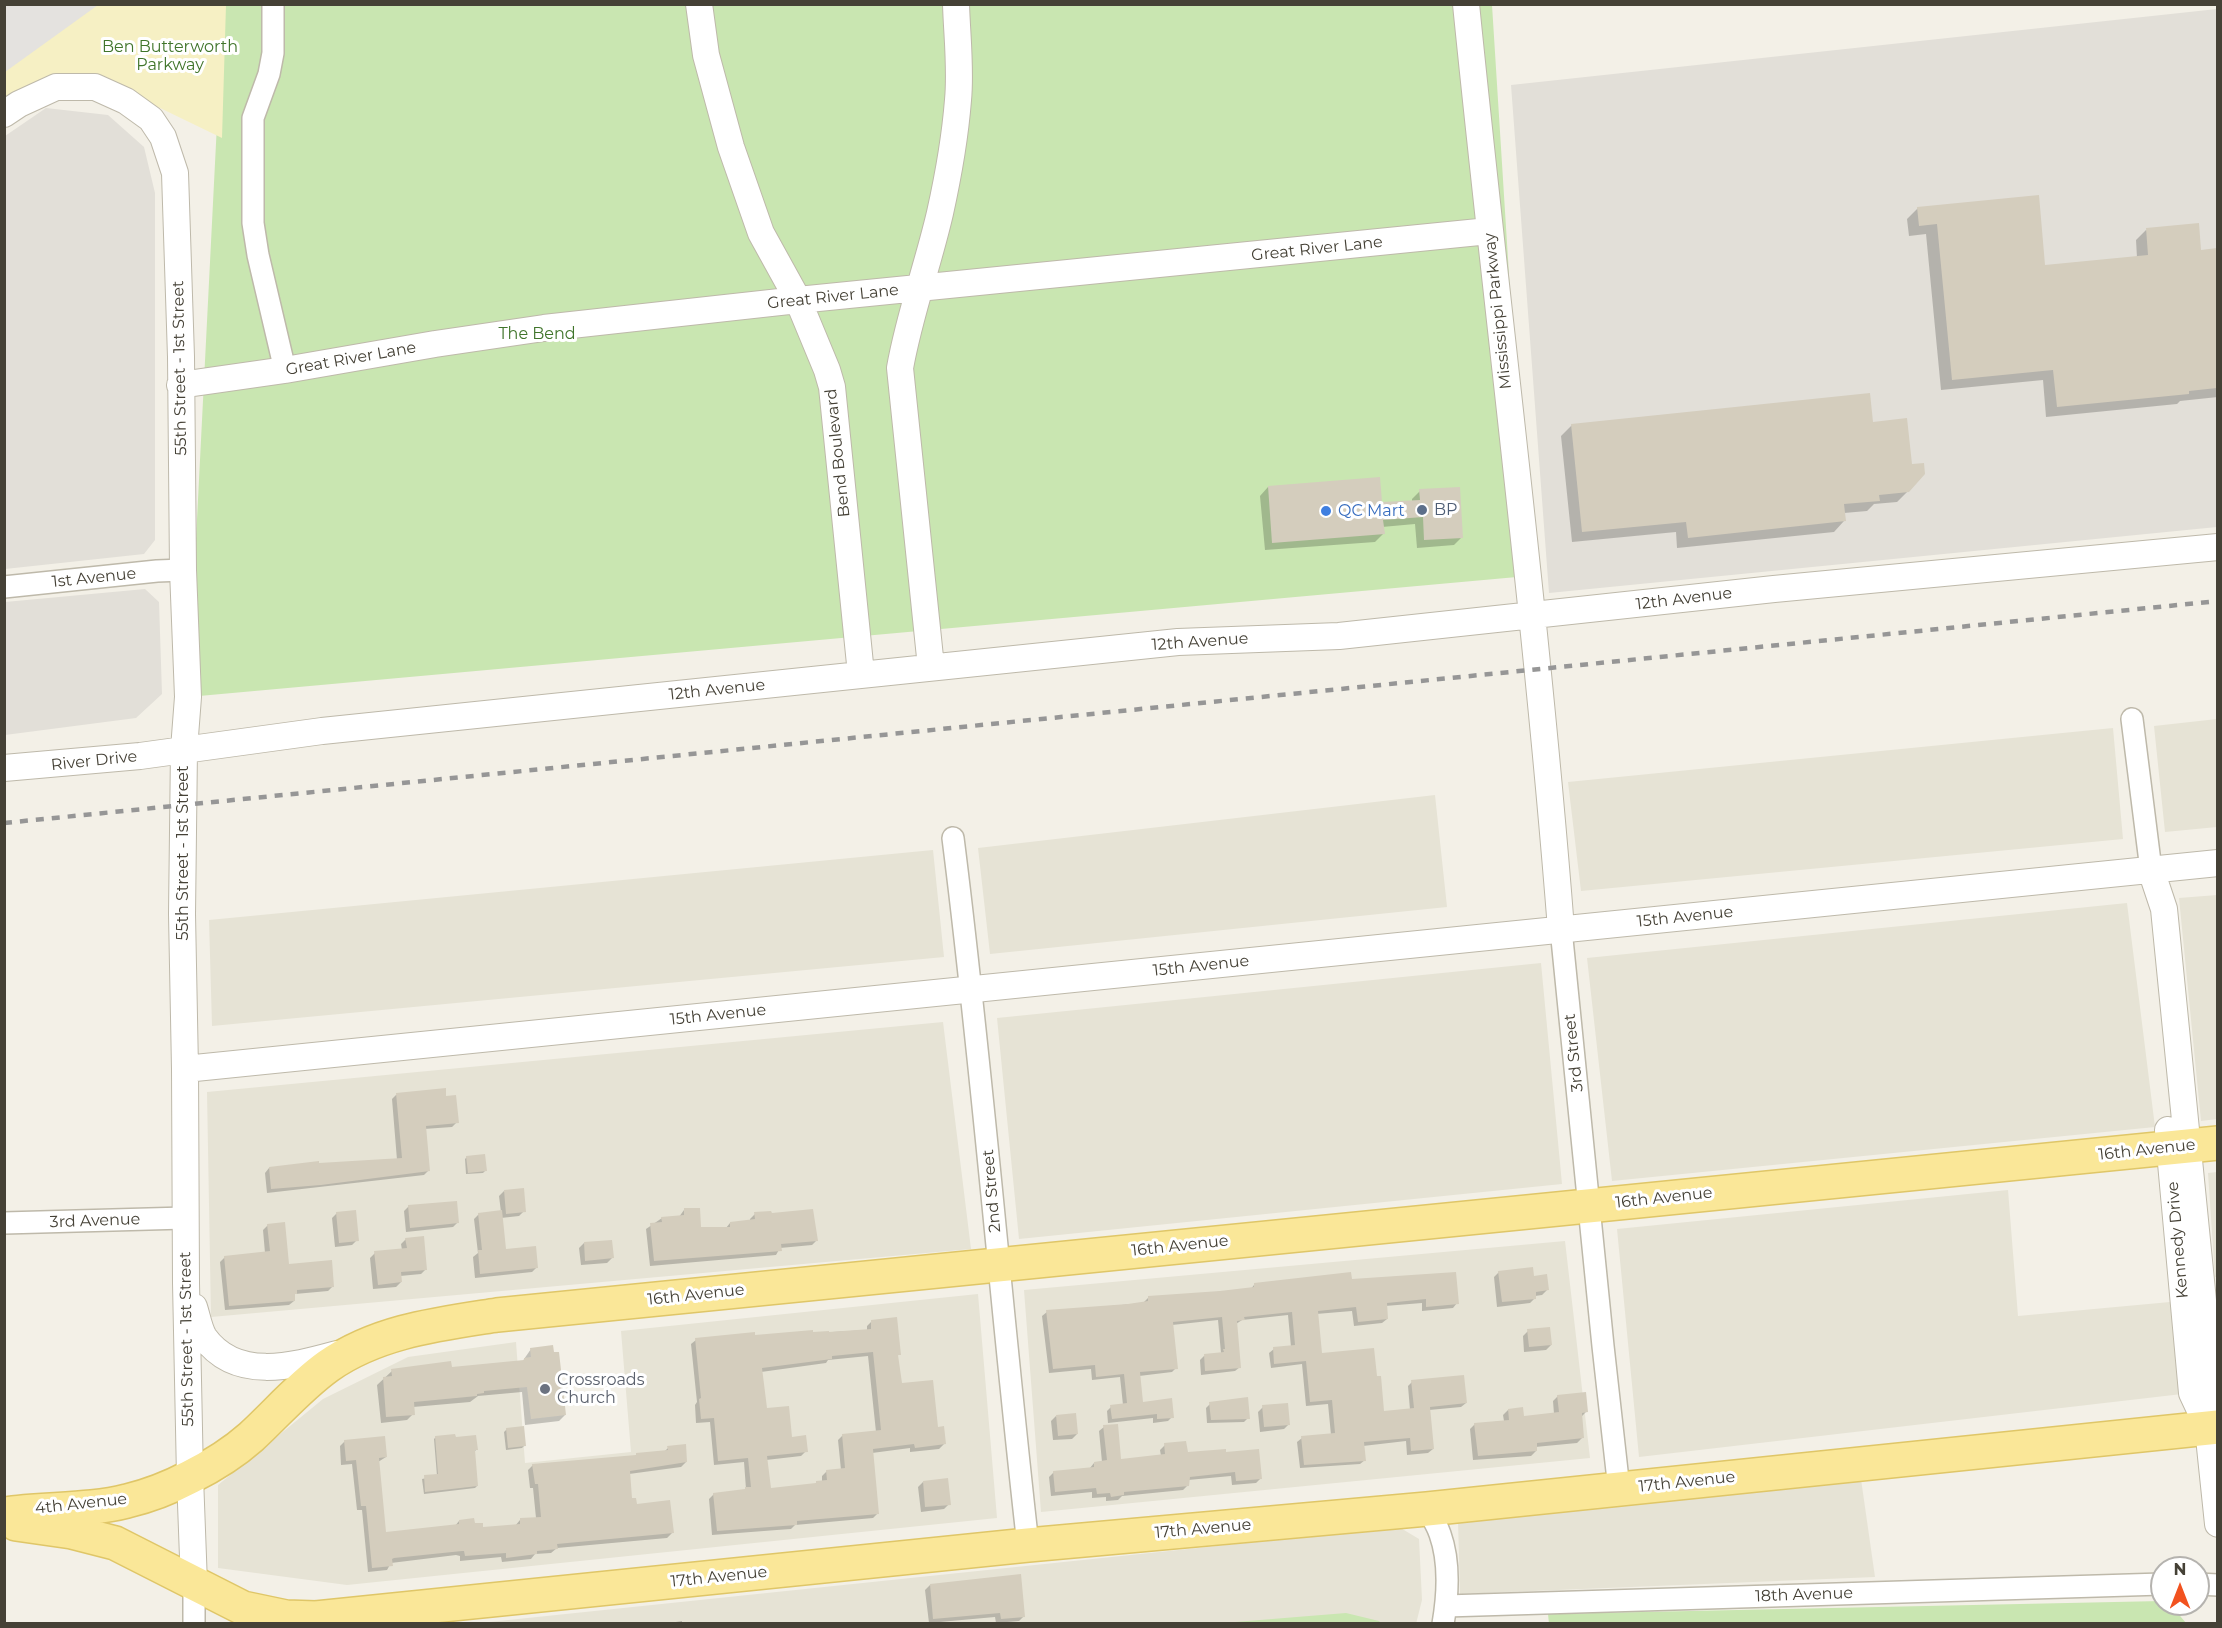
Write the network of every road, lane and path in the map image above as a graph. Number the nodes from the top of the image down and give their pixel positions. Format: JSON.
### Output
{"nodes":[{"id":1,"x":273,"y":4,"type":"edge"},
{"id":2,"x":699,"y":4,"type":"edge"},
{"id":3,"x":956,"y":4,"type":"edge"},
{"id":4,"x":1466,"y":4,"type":"edge"},
{"id":5,"x":4,"y":114,"type":"edge"},
{"id":6,"x":1489,"y":231,"type":"junction"},
{"id":7,"x":921,"y":289,"type":"junction"},
{"id":8,"x":798,"y":300,"type":"junction"},
{"id":9,"x":285,"y":370,"type":"junction"},
{"id":10,"x":180,"y":385,"type":"junction"},
{"id":11,"x":2217,"y":547,"type":"edge"},
{"id":12,"x":183,"y":570,"type":"junction"},
{"id":13,"x":4,"y":587,"type":"edge"},
{"id":14,"x":1532,"y":617,"type":"junction"},
{"id":15,"x":931,"y":667,"type":"junction"},
{"id":16,"x":861,"y":674,"type":"junction"},
{"id":17,"x":2132,"y":719,"type":"dead end"},
{"id":18,"x":184,"y":749,"type":"junction"},
{"id":19,"x":4,"y":768,"type":"edge"},
{"id":20,"x":953,"y":838,"type":"dead end"},
{"id":21,"x":2217,"y":863,"type":"edge"},
{"id":22,"x":2151,"y":870,"type":"junction"},
{"id":23,"x":1561,"y":930,"type":"junction"},
{"id":24,"x":972,"y":989,"type":"junction"},
{"id":25,"x":185,"y":1069,"type":"junction"},
{"id":26,"x":2192,"y":1145,"type":"edge"},
{"id":27,"x":1589,"y":1205,"type":"junction"},
{"id":28,"x":185,"y":1218,"type":"junction"},
{"id":29,"x":4,"y":1223,"type":"edge"},
{"id":30,"x":999,"y":1265,"type":"junction"},
{"id":31,"x":186,"y":1283,"type":"junction"},
{"id":32,"x":360,"y":1348,"type":"junction"},
{"id":33,"x":2213,"y":1428,"type":"edge"},
{"id":34,"x":190,"y":1477,"type":"junction"},
{"id":35,"x":1619,"y":1489,"type":"junction"},
{"id":36,"x":1427,"y":1509,"type":"junction"},
{"id":37,"x":4,"y":1514,"type":"edge"},
{"id":38,"x":4,"y":1522,"type":"edge"},
{"id":39,"x":2217,"y":1524,"type":"edge"},
{"id":40,"x":1028,"y":1545,"type":"junction"},
{"id":41,"x":194,"y":1584,"type":"junction"},
{"id":42,"x":2150,"y":1585,"type":"edge"},
{"id":43,"x":1445,"y":1615,"type":"edge"},
{"id":44,"x":194,"y":1623,"type":"edge"}],
"edges":[{"from":1,"to":9,"type":"street"},
{"from":2,"to":8,"type":"street","name":"Bend Boulevard"},
{"from":3,"to":7,"type":"street"},
{"from":4,"to":6,"type":"street","name":"Mississippi Parkway"},
{"from":5,"to":10,"type":"street","name":"55th Street - 1st Street"},
{"from":6,"to":7,"type":"street","name":"Great River Lane"},
{"from":6,"to":14,"type":"street","name":"Mississippi Parkway"},
{"from":7,"to":8,"type":"street","name":"Great River Lane"},
{"from":7,"to":15,"type":"street"},
{"from":8,"to":9,"type":"street","name":"Great River Lane"},
{"from":8,"to":16,"type":"street","name":"Bend Boulevard"},
{"from":9,"to":10,"type":"street","name":"Great River Lane"},
{"from":10,"to":12,"type":"street","name":"55th Street - 1st Street"},
{"from":11,"to":14,"type":"street","name":"12th Avenue"},
{"from":12,"to":13,"type":"street","name":"1st Avenue"},
{"from":12,"to":18,"type":"street","name":"55th Street - 1st Street"},
{"from":14,"to":15,"type":"street","name":"12th Avenue"},
{"from":14,"to":23,"type":"street","name":"3rd Street"},
{"from":15,"to":16,"type":"street","name":"12th Avenue"},
{"from":16,"to":18,"type":"street","name":"12th Avenue"},
{"from":17,"to":22,"type":"street","name":"Kennedy Drive"},
{"from":18,"to":19,"type":"street","name":"River Drive"},
{"from":18,"to":25,"type":"street","name":"55th Street - 1st Street"},
{"from":20,"to":24,"type":"street","name":"2nd Street"},
{"from":21,"to":22,"type":"street","name":"15th Avenue"},
{"from":22,"to":23,"type":"street","name":"15th Avenue"},
{"from":22,"to":26,"type":"street","name":"Kennedy Drive"},
{"from":23,"to":24,"type":"street","name":"15th Avenue"},
{"from":23,"to":27,"type":"street","name":"3rd Street"},
{"from":24,"to":25,"type":"street","name":"15th Avenue"},
{"from":24,"to":30,"type":"street","name":"2nd Street"},
{"from":25,"to":28,"type":"street","name":"55th Street - 1st Street"},
{"from":26,"to":27,"type":"main road","name":"16th Avenue"},
{"from":26,"to":33,"type":"street","name":"Kennedy Drive"},
{"from":27,"to":30,"type":"main road","name":"16th Avenue"},
{"from":27,"to":35,"type":"street","name":"3rd Street"},
{"from":28,"to":29,"type":"street","name":"3rd Avenue"},
{"from":28,"to":31,"type":"street","name":"55th Street - 1st Street"},
{"from":30,"to":32,"type":"main road","name":"16th Avenue"},
{"from":30,"to":40,"type":"street","name":"2nd Street"},
{"from":31,"to":32,"type":"street"},
{"from":31,"to":34,"type":"street","name":"55th Street - 1st Street"},
{"from":32,"to":34,"type":"main road","name":"16th Avenue"},
{"from":33,"to":35,"type":"main road","name":"17th Avenue"},
{"from":33,"to":39,"type":"street","name":"Kennedy Drive"},
{"from":34,"to":37,"type":"main road","name":"4th Avenue"},
{"from":34,"to":41,"type":"street","name":"55th Street - 1st Street"},
{"from":35,"to":36,"type":"main road","name":"17th Avenue"},
{"from":36,"to":40,"type":"main road","name":"17th Avenue"},
{"from":36,"to":43,"type":"street"},
{"from":38,"to":41,"type":"main road","name":"4th Avenue"},
{"from":40,"to":41,"type":"main road","name":"17th Avenue"},
{"from":41,"to":44,"type":"street","name":"55th Street - 1st Street"},
{"from":42,"to":43,"type":"street","name":"18th Avenue"}]}
